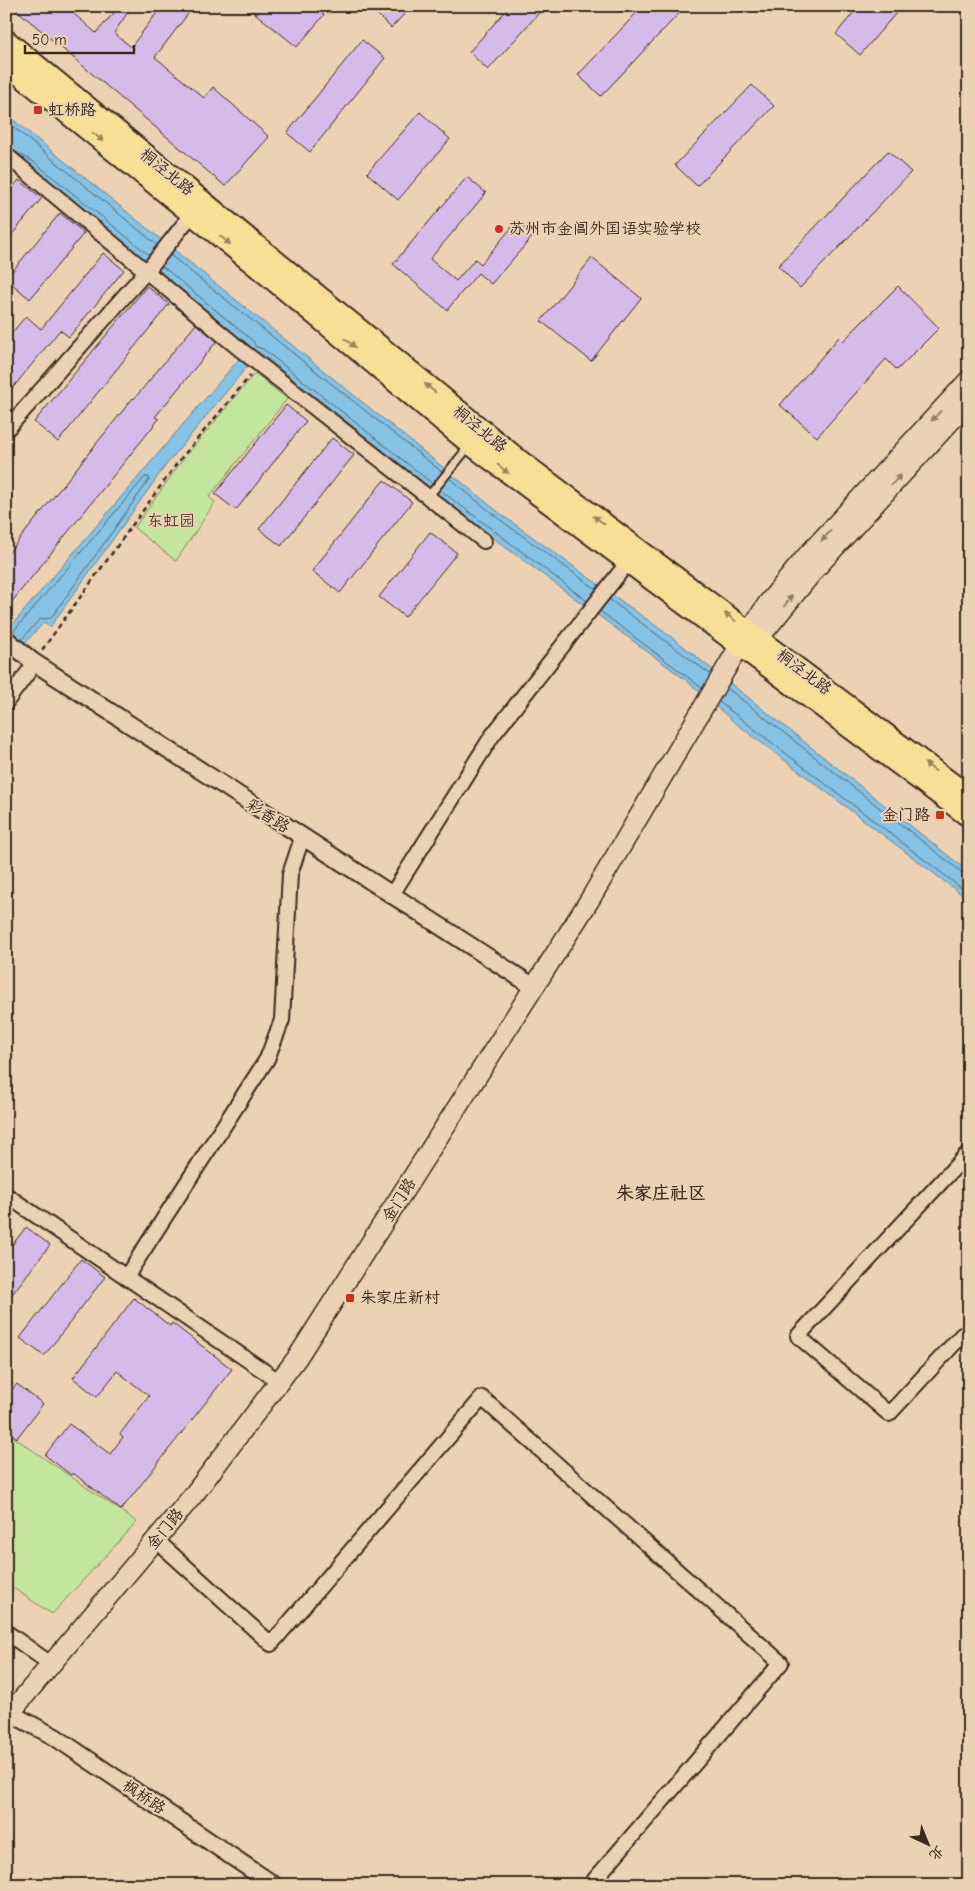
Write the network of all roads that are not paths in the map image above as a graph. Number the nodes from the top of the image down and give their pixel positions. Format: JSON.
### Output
{"nodes":[{"id":1,"x":6,"y":41,"type":"edge"},
{"id":2,"x":6,"y":62,"type":"edge"},
{"id":3,"x":6,"y":155,"type":"edge"},
{"id":4,"x":192,"y":214,"type":"junction"},
{"id":5,"x":149,"y":268,"type":"junction"},
{"id":6,"x":969,"y":380,"type":"edge"},
{"id":7,"x":969,"y":401,"type":"edge"},
{"id":8,"x":6,"y":430,"type":"edge"},
{"id":9,"x":471,"y":444,"type":"junction"},
{"id":10,"x":430,"y":495,"type":"junction"},
{"id":11,"x":484,"y":541,"type":"dead end"},
{"id":12,"x":628,"y":562,"type":"junction"},
{"id":13,"x":750,"y":638,"type":"junction"},
{"id":14,"x":6,"y":639,"type":"edge"},
{"id":15,"x":34,"y":662,"type":"junction"},
{"id":16,"x":6,"y":702,"type":"edge"},
{"id":17,"x":969,"y":796,"type":"edge"},
{"id":18,"x":969,"y":816,"type":"edge"},
{"id":19,"x":302,"y":838,"type":"junction"},
{"id":20,"x":391,"y":896,"type":"junction"},
{"id":21,"x":534,"y":987,"type":"junction"},
{"id":22,"x":969,"y":1152,"type":"edge"},
{"id":23,"x":6,"y":1195,"type":"edge"},
{"id":24,"x":126,"y":1276,"type":"junction"},
{"id":25,"x":969,"y":1342,"type":"edge"},
{"id":26,"x":280,"y":1382,"type":"junction"},
{"id":27,"x":156,"y":1540,"type":"junction"},
{"id":28,"x":6,"y":1632,"type":"edge"},
{"id":29,"x":52,"y":1665,"type":"junction"},
{"id":30,"x":8,"y":1716,"type":"edge"},
{"id":31,"x":270,"y":1884,"type":"edge"},
{"id":32,"x":590,"y":1885,"type":"edge"}],
"edges":[{"from":13,"to":1,"type":"main road","name":"桐泾北路","one_way":true},
{"from":2,"to":4,"type":"main road","name":"桐泾北路","one_way":true},
{"from":3,"to":5,"type":"street"},
{"from":4,"to":5,"type":"street"},
{"from":4,"to":9,"type":"main road","name":"桐泾北路","one_way":true},
{"from":5,"to":8,"type":"street"},
{"from":5,"to":10,"type":"street"},
{"from":6,"to":13,"type":"main road","name":"金门路","one_way":true},
{"from":13,"to":7,"type":"main road","name":"金门路","one_way":true},
{"from":9,"to":10,"type":"lane"},
{"from":9,"to":12,"type":"main road","name":"桐泾北路","one_way":true},
{"from":10,"to":11,"type":"street"},
{"from":12,"to":13,"type":"main road","name":"桐泾北路"},
{"from":12,"to":20,"type":"street"},
{"from":17,"to":13,"type":"main road","name":"桐泾北路","one_way":true},
{"from":13,"to":18,"type":"main road","name":"桐泾北路"},
{"from":13,"to":21,"type":"main road","name":"金门路"},
{"from":14,"to":15,"type":"street","name":"彩香路"},
{"from":15,"to":16,"type":"street"},
{"from":15,"to":19,"type":"street","name":"彩香路"},
{"from":19,"to":20,"type":"street","name":"彩香路"},
{"from":19,"to":24,"type":"street"},
{"from":20,"to":21,"type":"street","name":"彩香路"},
{"from":21,"to":26,"type":"main road","name":"金门路"},
{"from":22,"to":25,"type":"street"},
{"from":23,"to":24,"type":"street"},
{"from":24,"to":26,"type":"street"},
{"from":26,"to":27,"type":"main road","name":"金门路"},
{"from":27,"to":29,"type":"main road","name":"金门路"},
{"from":27,"to":32,"type":"street"},
{"from":28,"to":29,"type":"street"},
{"from":29,"to":30,"type":"main road","name":"金门路"},
{"from":30,"to":31,"type":"street","name":"枫桥路"}]}
